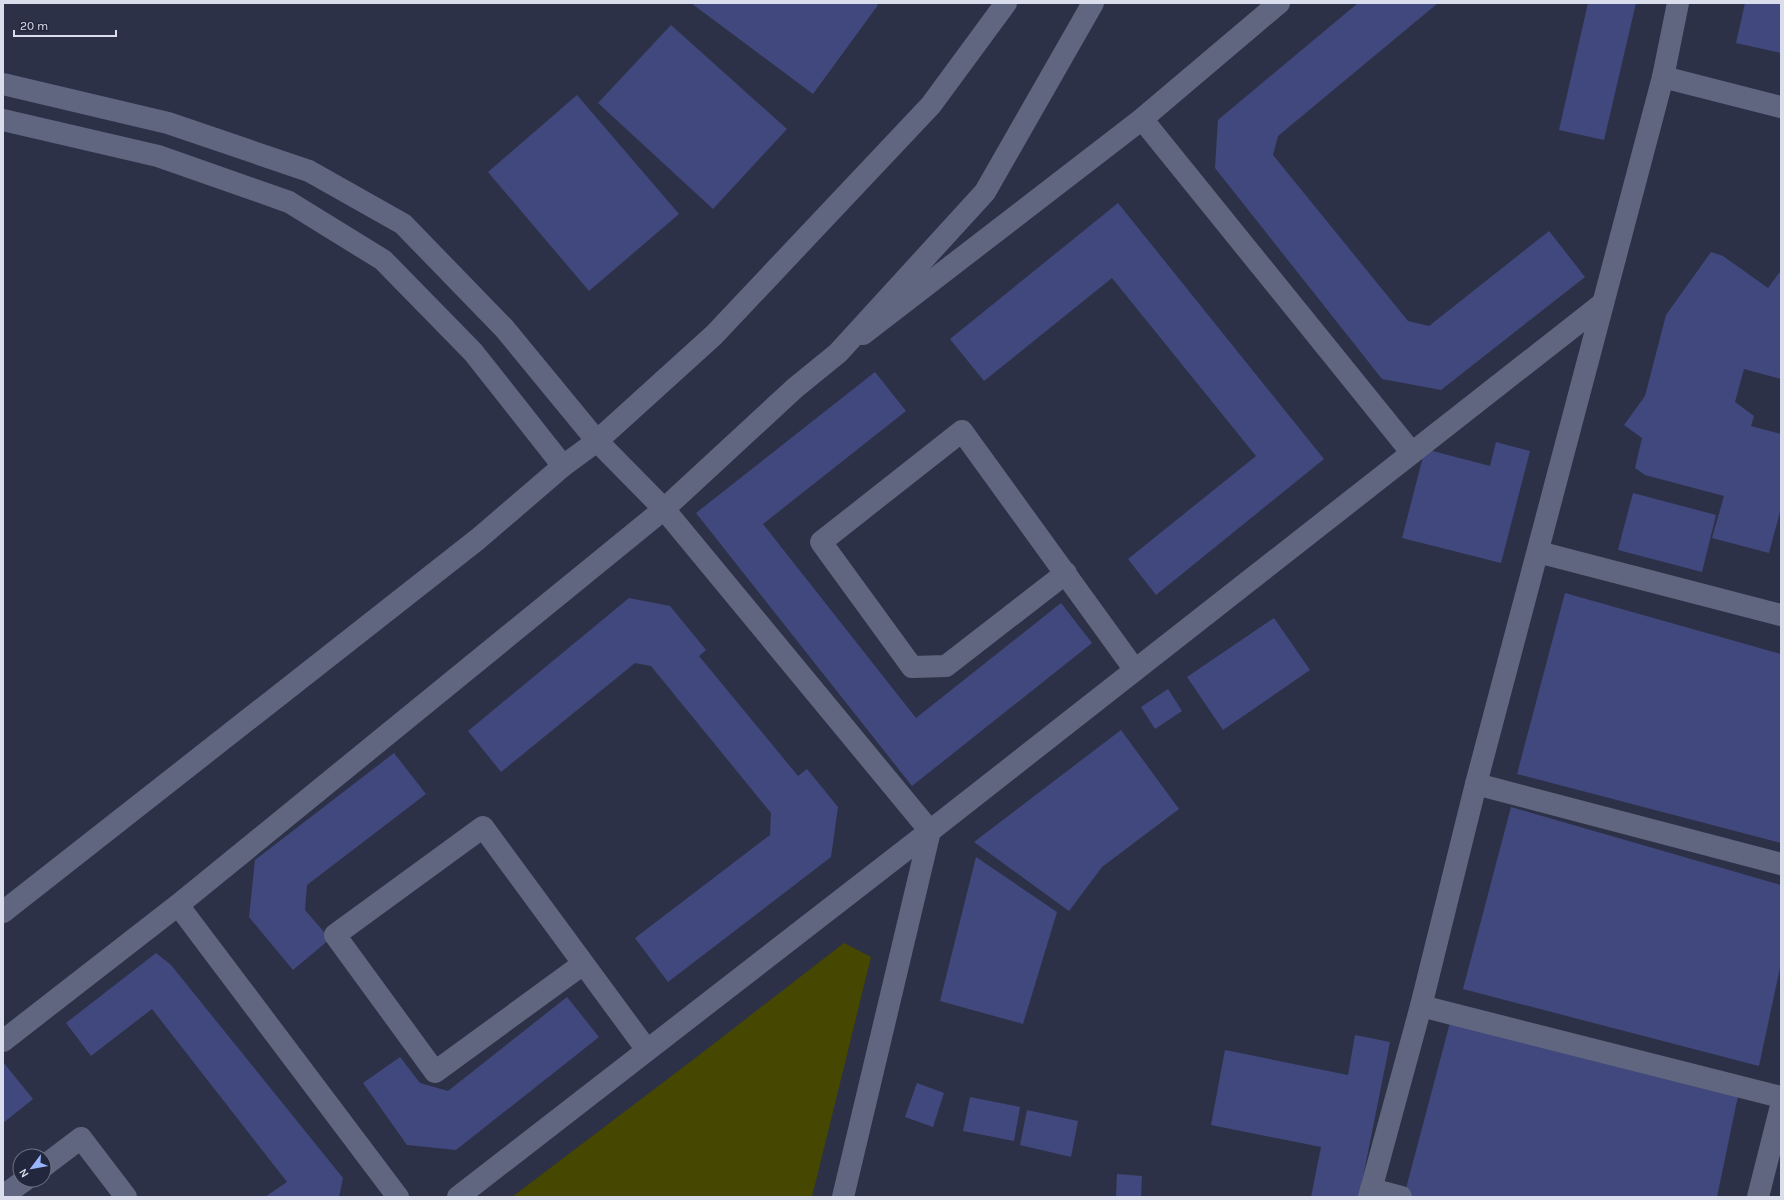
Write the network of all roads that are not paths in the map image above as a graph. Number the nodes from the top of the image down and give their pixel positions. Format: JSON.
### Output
{"nodes":[{"id":1,"x":1006,"y":3,"type":"edge"},
{"id":2,"x":1093,"y":3,"type":"edge"},
{"id":3,"x":1279,"y":3,"type":"edge"},
{"id":4,"x":1678,"y":3,"type":"edge"},
{"id":5,"x":1662,"y":77,"type":"junction"},
{"id":6,"x":3,"y":84,"type":"edge"},
{"id":7,"x":1781,"y":107,"type":"edge"},
{"id":8,"x":1142,"y":119,"type":"junction"},
{"id":9,"x":3,"y":120,"type":"edge"},
{"id":10,"x":1602,"y":304,"type":"junction"},
{"id":11,"x":838,"y":353,"type":"junction"},
{"id":12,"x":597,"y":441,"type":"junction"},
{"id":13,"x":1412,"y":453,"type":"junction"},
{"id":14,"x":563,"y":466,"type":"junction"},
{"id":15,"x":664,"y":509,"type":"junction"},
{"id":16,"x":1538,"y":552,"type":"junction"},
{"id":17,"x":1066,"y":574,"type":"junction"},
{"id":18,"x":1781,"y":615,"type":"edge"},
{"id":19,"x":1135,"y":670,"type":"junction"},
{"id":20,"x":1476,"y":784,"type":"junction"},
{"id":21,"x":930,"y":831,"type":"junction"},
{"id":22,"x":1781,"y":864,"type":"edge"},
{"id":23,"x":178,"y":905,"type":"junction"},
{"id":24,"x":3,"y":912,"type":"edge"},
{"id":25,"x":583,"y":964,"type":"junction"},
{"id":26,"x":1421,"y":1006,"type":"junction"},
{"id":27,"x":3,"y":1041,"type":"edge"},
{"id":28,"x":647,"y":1050,"type":"junction"},
{"id":29,"x":1781,"y":1097,"type":"edge"},
{"id":30,"x":1781,"y":1106,"type":"edge"},
{"id":31,"x":52,"y":1160,"type":"edge"},
{"id":32,"x":14,"y":1188,"type":"edge"},
{"id":33,"x":1370,"y":1193,"type":"edge"},
{"id":34,"x":3,"y":1196,"type":"edge"},
{"id":35,"x":126,"y":1197,"type":"edge"},
{"id":36,"x":398,"y":1197,"type":"edge"},
{"id":37,"x":458,"y":1197,"type":"edge"},
{"id":38,"x":843,"y":1197,"type":"edge"},
{"id":39,"x":1401,"y":1197,"type":"edge"},
{"id":40,"x":1758,"y":1197,"type":"edge"}],
"edges":[{"from":1,"to":12,"type":"street"},
{"from":2,"to":11,"type":"street"},
{"from":3,"to":8,"type":"street"},
{"from":4,"to":5,"type":"street"},
{"from":5,"to":7,"type":"street"},
{"from":5,"to":10,"type":"street"},
{"from":6,"to":12,"type":"street"},
{"from":8,"to":11,"type":"street"},
{"from":8,"to":13,"type":"street"},
{"from":9,"to":14,"type":"street"},
{"from":10,"to":13,"type":"street"},
{"from":10,"to":16,"type":"street"},
{"from":11,"to":15,"type":"street"},
{"from":12,"to":14,"type":"street"},
{"from":12,"to":15,"type":"street"},
{"from":13,"to":19,"type":"street"},
{"from":14,"to":24,"type":"street"},
{"from":15,"to":21,"type":"street"},
{"from":15,"to":23,"type":"street"},
{"from":16,"to":18,"type":"street"},
{"from":16,"to":20,"type":"street"},
{"from":17,"to":17,"type":"street"},
{"from":17,"to":19,"type":"street"},
{"from":19,"to":21,"type":"street"},
{"from":20,"to":22,"type":"street"},
{"from":20,"to":26,"type":"street"},
{"from":21,"to":28,"type":"street"},
{"from":21,"to":38,"type":"street"},
{"from":23,"to":27,"type":"street"},
{"from":23,"to":36,"type":"street"},
{"from":25,"to":25,"type":"street"},
{"from":25,"to":28,"type":"street"},
{"from":26,"to":29,"type":"street"},
{"from":26,"to":33,"type":"street"},
{"from":28,"to":37,"type":"street"},
{"from":30,"to":40,"type":"street"},
{"from":31,"to":35,"type":"street"},
{"from":32,"to":34,"type":"street"},
{"from":33,"to":39,"type":"street"}]}
